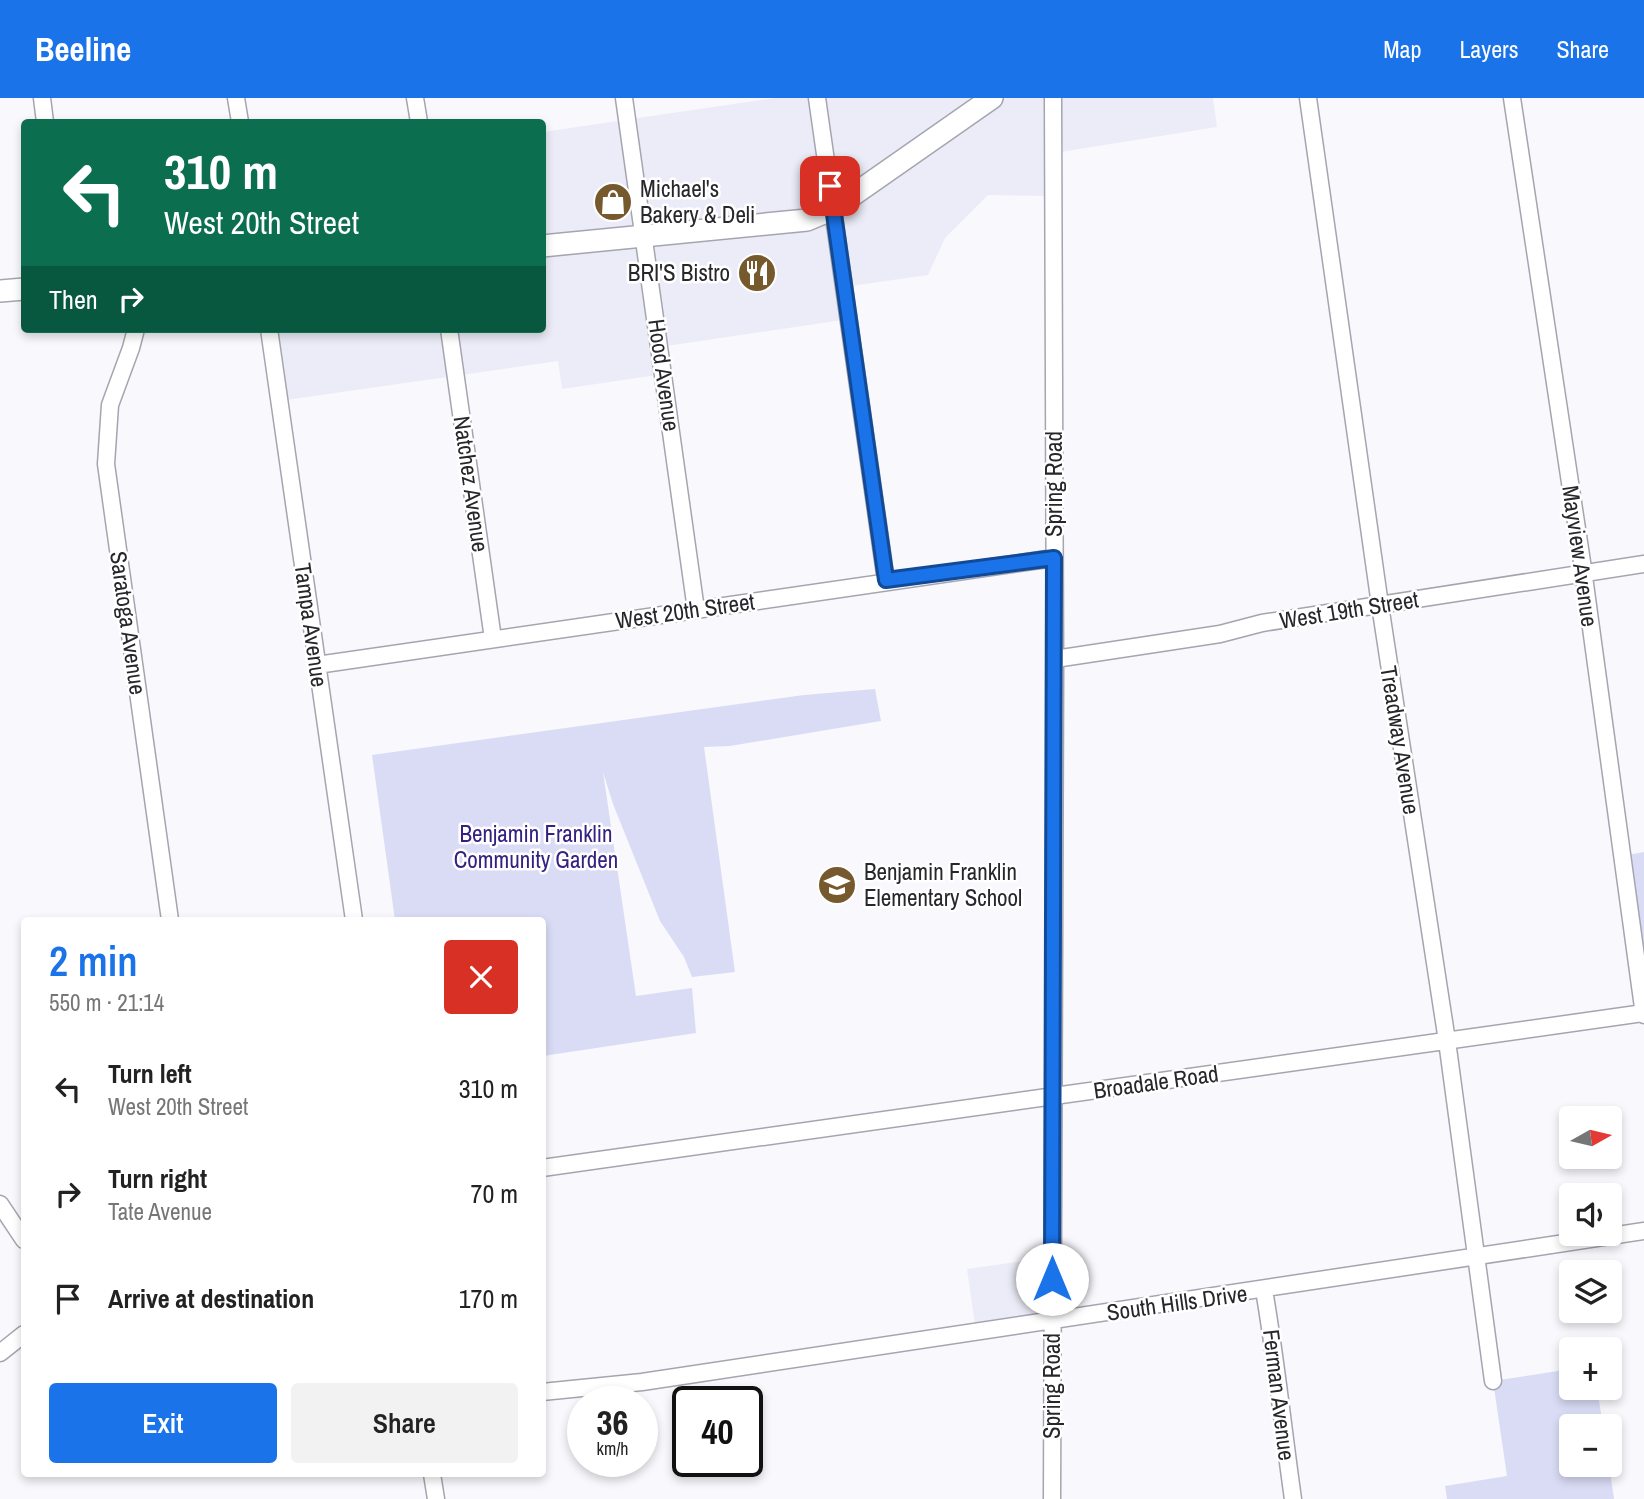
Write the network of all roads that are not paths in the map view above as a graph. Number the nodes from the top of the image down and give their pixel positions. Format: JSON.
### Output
{"nodes":[{"id":1,"x":42,"y":98,"type":"edge"},
{"id":2,"x":236,"y":98,"type":"edge"},
{"id":3,"x":415,"y":98,"type":"edge"},
{"id":4,"x":624,"y":98,"type":"edge"},
{"id":5,"x":817,"y":98,"type":"edge"},
{"id":6,"x":992,"y":98,"type":"edge"},
{"id":7,"x":1053,"y":98,"type":"edge"},
{"id":8,"x":1308,"y":98,"type":"edge"},
{"id":9,"x":1512,"y":98,"type":"edge"},
{"id":10,"x":45,"y":119,"type":"edge"},
{"id":11,"x":240,"y":119,"type":"edge"},
{"id":12,"x":418,"y":119,"type":"edge"},
{"id":13,"x":833,"y":209,"type":"junction"},
{"id":14,"x":645,"y":237,"type":"junction"},
{"id":15,"x":546,"y":246,"type":"edge"},
{"id":16,"x":21,"y":289,"type":"edge"},
{"id":17,"x":0,"y":291,"type":"edge"},
{"id":18,"x":135,"y":333,"type":"edge"},
{"id":19,"x":270,"y":333,"type":"edge"},
{"id":20,"x":450,"y":333,"type":"edge"},
{"id":21,"x":1054,"y":558,"type":"junction"},
{"id":22,"x":1644,"y":564,"type":"edge"},
{"id":23,"x":1583,"y":573,"type":"junction"},
{"id":24,"x":886,"y":580,"type":"junction"},
{"id":25,"x":1380,"y":605,"type":"junction"},
{"id":26,"x":696,"y":610,"type":"junction"},
{"id":27,"x":493,"y":639,"type":"junction"},
{"id":28,"x":1055,"y":659,"type":"junction"},
{"id":29,"x":317,"y":665,"type":"junction"},
{"id":30,"x":170,"y":917,"type":"edge"},
{"id":31,"x":354,"y":917,"type":"edge"},
{"id":32,"x":1644,"y":1014,"type":"edge"},
{"id":33,"x":1447,"y":1041,"type":"junction"},
{"id":34,"x":1052,"y":1097,"type":"junction"},
{"id":35,"x":546,"y":1167,"type":"edge"},
{"id":36,"x":0,"y":1204,"type":"edge"},
{"id":37,"x":1644,"y":1231,"type":"edge"},
{"id":38,"x":21,"y":1236,"type":"edge"},
{"id":39,"x":1475,"y":1258,"type":"junction"},
{"id":40,"x":1264,"y":1290,"type":"junction"},
{"id":41,"x":1052,"y":1321,"type":"junction"},
{"id":42,"x":21,"y":1336,"type":"edge"},
{"id":43,"x":0,"y":1353,"type":"edge"},
{"id":44,"x":1493,"y":1381,"type":"dead end"},
{"id":45,"x":546,"y":1392,"type":"edge"},
{"id":46,"x":432,"y":1477,"type":"edge"},
{"id":47,"x":436,"y":1499,"type":"edge"},
{"id":48,"x":1052,"y":1499,"type":"edge"},
{"id":49,"x":1293,"y":1499,"type":"edge"}],
"edges":[{"from":1,"to":10,"type":"street"},
{"from":2,"to":11,"type":"street"},
{"from":3,"to":12,"type":"street"},
{"from":4,"to":14,"type":"street","name":"Hood Avenue"},
{"from":5,"to":13,"type":"street"},
{"from":6,"to":13,"type":"main road"},
{"from":7,"to":21,"type":"street","name":"Spring Road"},
{"from":8,"to":25,"type":"street","name":"Treadway Avenue"},
{"from":9,"to":23,"type":"street","name":"Mayview Avenue"},
{"from":13,"to":14,"type":"main road"},
{"from":13,"to":24,"type":"street"},
{"from":14,"to":15,"type":"main road"},
{"from":14,"to":26,"type":"street","name":"Hood Avenue"},
{"from":16,"to":17,"type":"main road"},
{"from":18,"to":30,"type":"street","name":"Saratoga Avenue"},
{"from":19,"to":29,"type":"street","name":"Tampa Avenue"},
{"from":20,"to":27,"type":"street","name":"Natchez Avenue"},
{"from":21,"to":24,"type":"street","name":"West 20th Street"},
{"from":21,"to":28,"type":"street","name":"Spring Road"},
{"from":22,"to":23,"type":"street","name":"West 19th Street"},
{"from":23,"to":25,"type":"street","name":"West 19th Street"},
{"from":23,"to":32,"type":"street","name":"Mayview Avenue"},
{"from":24,"to":26,"type":"street","name":"West 20th Street"},
{"from":25,"to":28,"type":"street","name":"West 19th Street"},
{"from":25,"to":33,"type":"street","name":"Treadway Avenue"},
{"from":26,"to":27,"type":"street","name":"West 20th Street"},
{"from":27,"to":29,"type":"street","name":"West 20th Street"},
{"from":28,"to":34,"type":"street","name":"Spring Road"},
{"from":29,"to":31,"type":"street","name":"Tampa Avenue"},
{"from":32,"to":33,"type":"street","name":"Broadale Road"},
{"from":33,"to":34,"type":"street","name":"Broadale Road"},
{"from":33,"to":39,"type":"street","name":"Treadway Avenue"},
{"from":34,"to":35,"type":"street","name":"Broadale Road"},
{"from":34,"to":41,"type":"street","name":"Spring Road"},
{"from":36,"to":38,"type":"street"},
{"from":37,"to":39,"type":"street","name":"South Hills Drive"},
{"from":39,"to":40,"type":"street","name":"South Hills Drive"},
{"from":39,"to":44,"type":"street","name":"Treadway Avenue"},
{"from":40,"to":41,"type":"street","name":"South Hills Drive"},
{"from":40,"to":49,"type":"street","name":"Ferman Avenue"},
{"from":41,"to":45,"type":"street","name":"South Hills Drive"},
{"from":41,"to":48,"type":"street","name":"Spring Road"},
{"from":42,"to":43,"type":"street"},
{"from":46,"to":47,"type":"street"}]}
